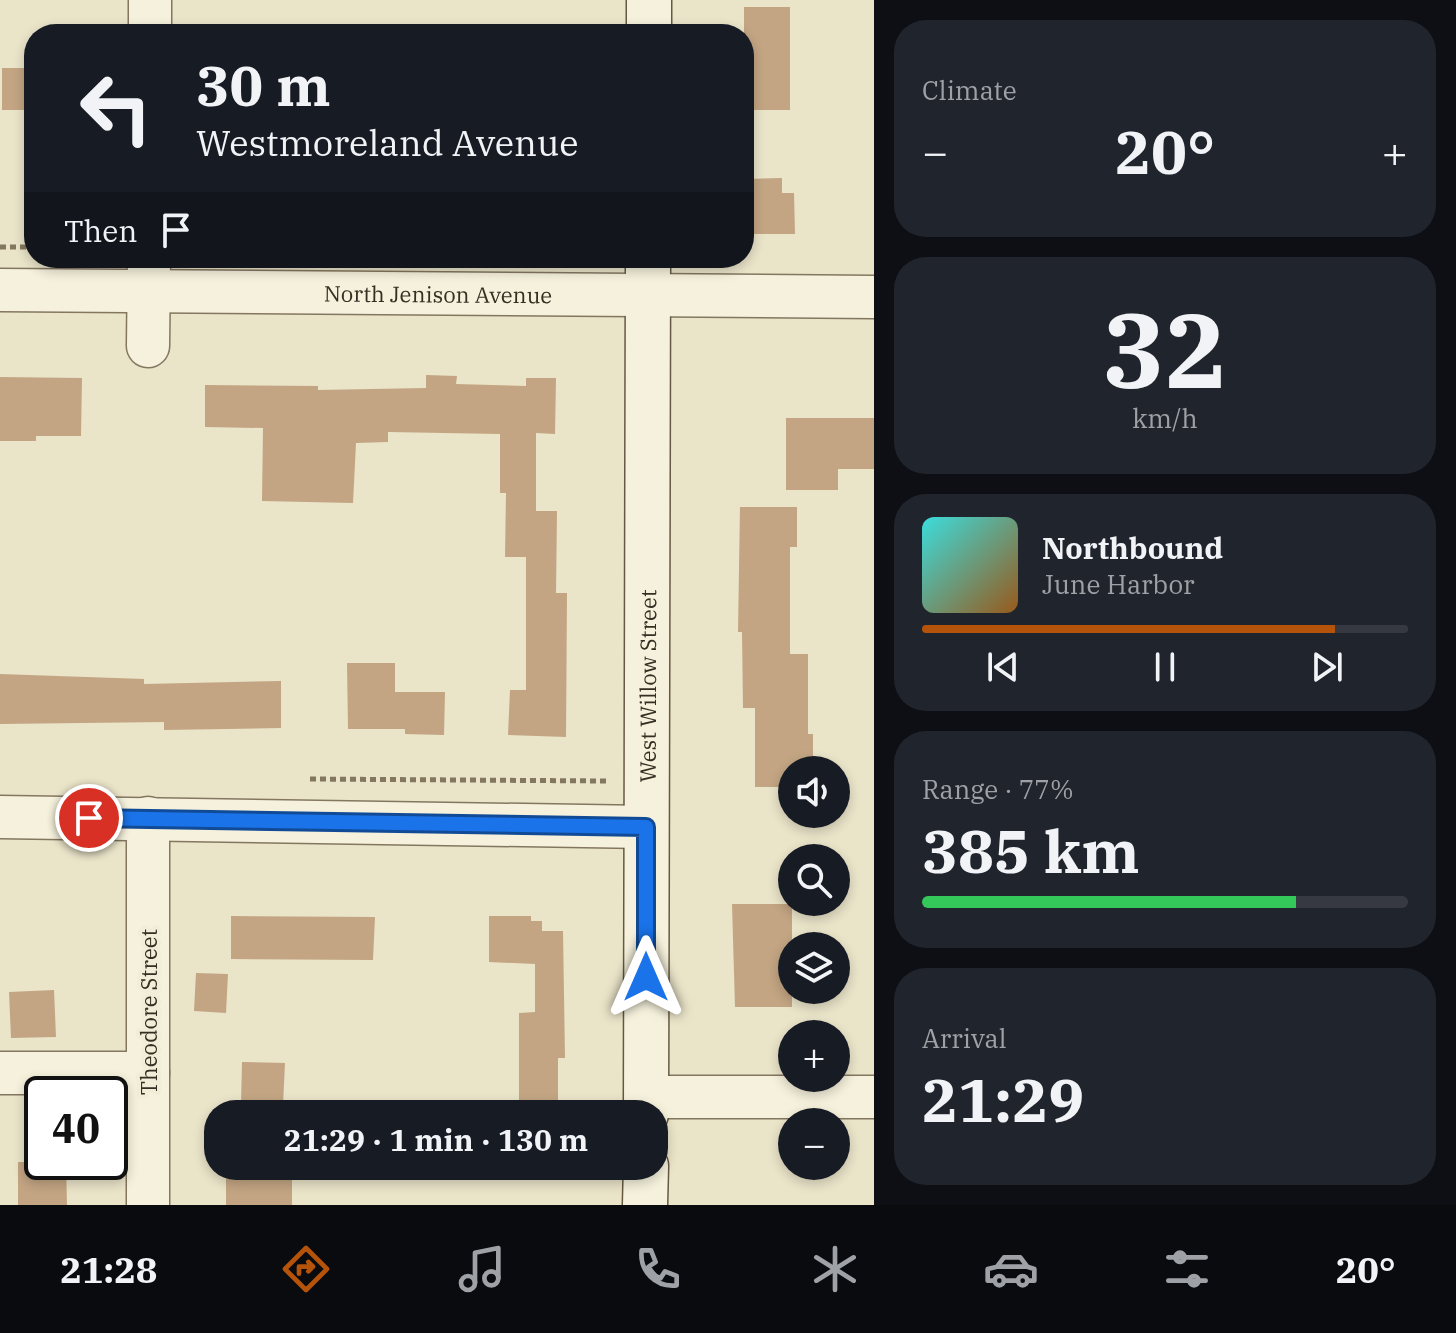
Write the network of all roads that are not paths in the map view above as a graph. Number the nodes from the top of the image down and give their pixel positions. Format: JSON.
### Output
{"nodes":[{"id":1,"x":150,"y":0,"type":"edge"},
{"id":2,"x":649,"y":0,"type":"edge"},
{"id":3,"x":150,"y":24,"type":"edge"},
{"id":4,"x":649,"y":24,"type":"edge"},
{"id":5,"x":149,"y":275,"type":"edge"},
{"id":6,"x":648,"y":277,"type":"edge"},
{"id":7,"x":0,"y":290,"type":"edge"},
{"id":8,"x":874,"y":297,"type":"edge"},
{"id":9,"x":148,"y":346,"type":"dead end"},
{"id":10,"x":0,"y":817,"type":"edge"},
{"id":11,"x":148,"y":818,"type":"junction"},
{"id":12,"x":646,"y":827,"type":"junction"},
{"id":13,"x":0,"y":1073,"type":"edge"},
{"id":14,"x":148,"y":1073,"type":"junction"},
{"id":15,"x":874,"y":1097,"type":"edge"},
{"id":16,"x":646,"y":1100,"type":"edge"},
{"id":17,"x":668,"y":1105,"type":"edge"},
{"id":18,"x":646,"y":1180,"type":"edge"},
{"id":19,"x":148,"y":1205,"type":"edge"},
{"id":20,"x":645,"y":1205,"type":"edge"}],
"edges":[{"from":1,"to":3,"type":"street"},
{"from":2,"to":4,"type":"street"},
{"from":5,"to":6,"type":"street","name":"North Jenison Avenue"},
{"from":5,"to":7,"type":"street","name":"North Jenison Avenue"},
{"from":5,"to":9,"type":"street"},
{"from":6,"to":8,"type":"street","name":"North Jenison Avenue"},
{"from":6,"to":12,"type":"street","name":"West Willow Street"},
{"from":10,"to":11,"type":"street"},
{"from":11,"to":12,"type":"street"},
{"from":11,"to":14,"type":"street","name":"Theodore Street"},
{"from":12,"to":16,"type":"street","name":"West Willow Street"},
{"from":13,"to":14,"type":"street"},
{"from":14,"to":19,"type":"street","name":"Theodore Street"},
{"from":15,"to":17,"type":"street"},
{"from":18,"to":20,"type":"street"}]}
